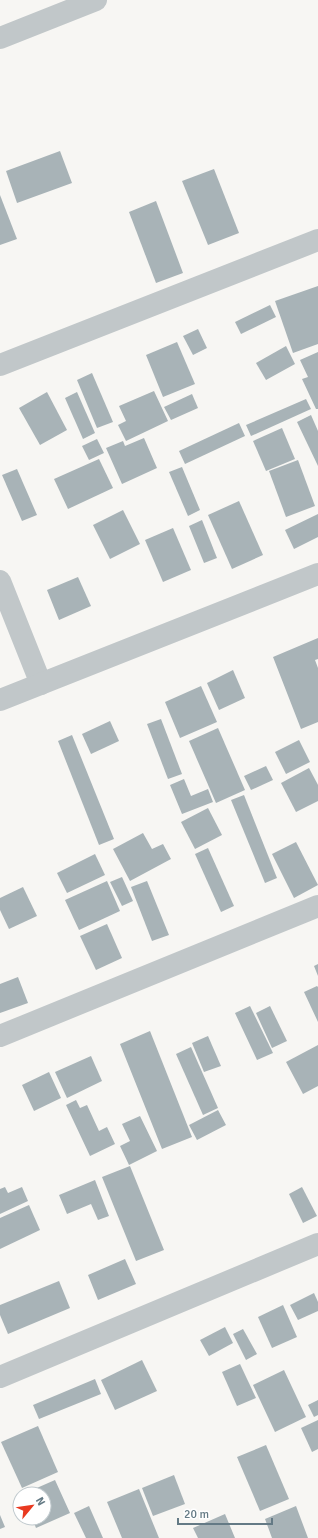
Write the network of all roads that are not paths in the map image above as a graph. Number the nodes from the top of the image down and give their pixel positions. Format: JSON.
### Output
{"nodes":[{"id":1,"x":96,"y":0,"type":"edge"},
{"id":2,"x":0,"y":38,"type":"edge"},
{"id":3,"x":318,"y":240,"type":"edge"},
{"id":4,"x":0,"y":365,"type":"edge"},
{"id":5,"x":318,"y":574,"type":"edge"},
{"id":6,"x":0,"y":581,"type":"edge"},
{"id":7,"x":40,"y":684,"type":"junction"},
{"id":8,"x":0,"y":700,"type":"edge"},
{"id":9,"x":318,"y":906,"type":"edge"},
{"id":10,"x":0,"y":1036,"type":"edge"},
{"id":11,"x":318,"y":1244,"type":"edge"},
{"id":12,"x":0,"y":1377,"type":"edge"}],
"edges":[{"from":1,"to":2,"type":"street"},
{"from":3,"to":4,"type":"street"},
{"from":5,"to":7,"type":"street"},
{"from":6,"to":7,"type":"street"},
{"from":7,"to":8,"type":"street"},
{"from":9,"to":10,"type":"street"},
{"from":11,"to":12,"type":"street"}]}
